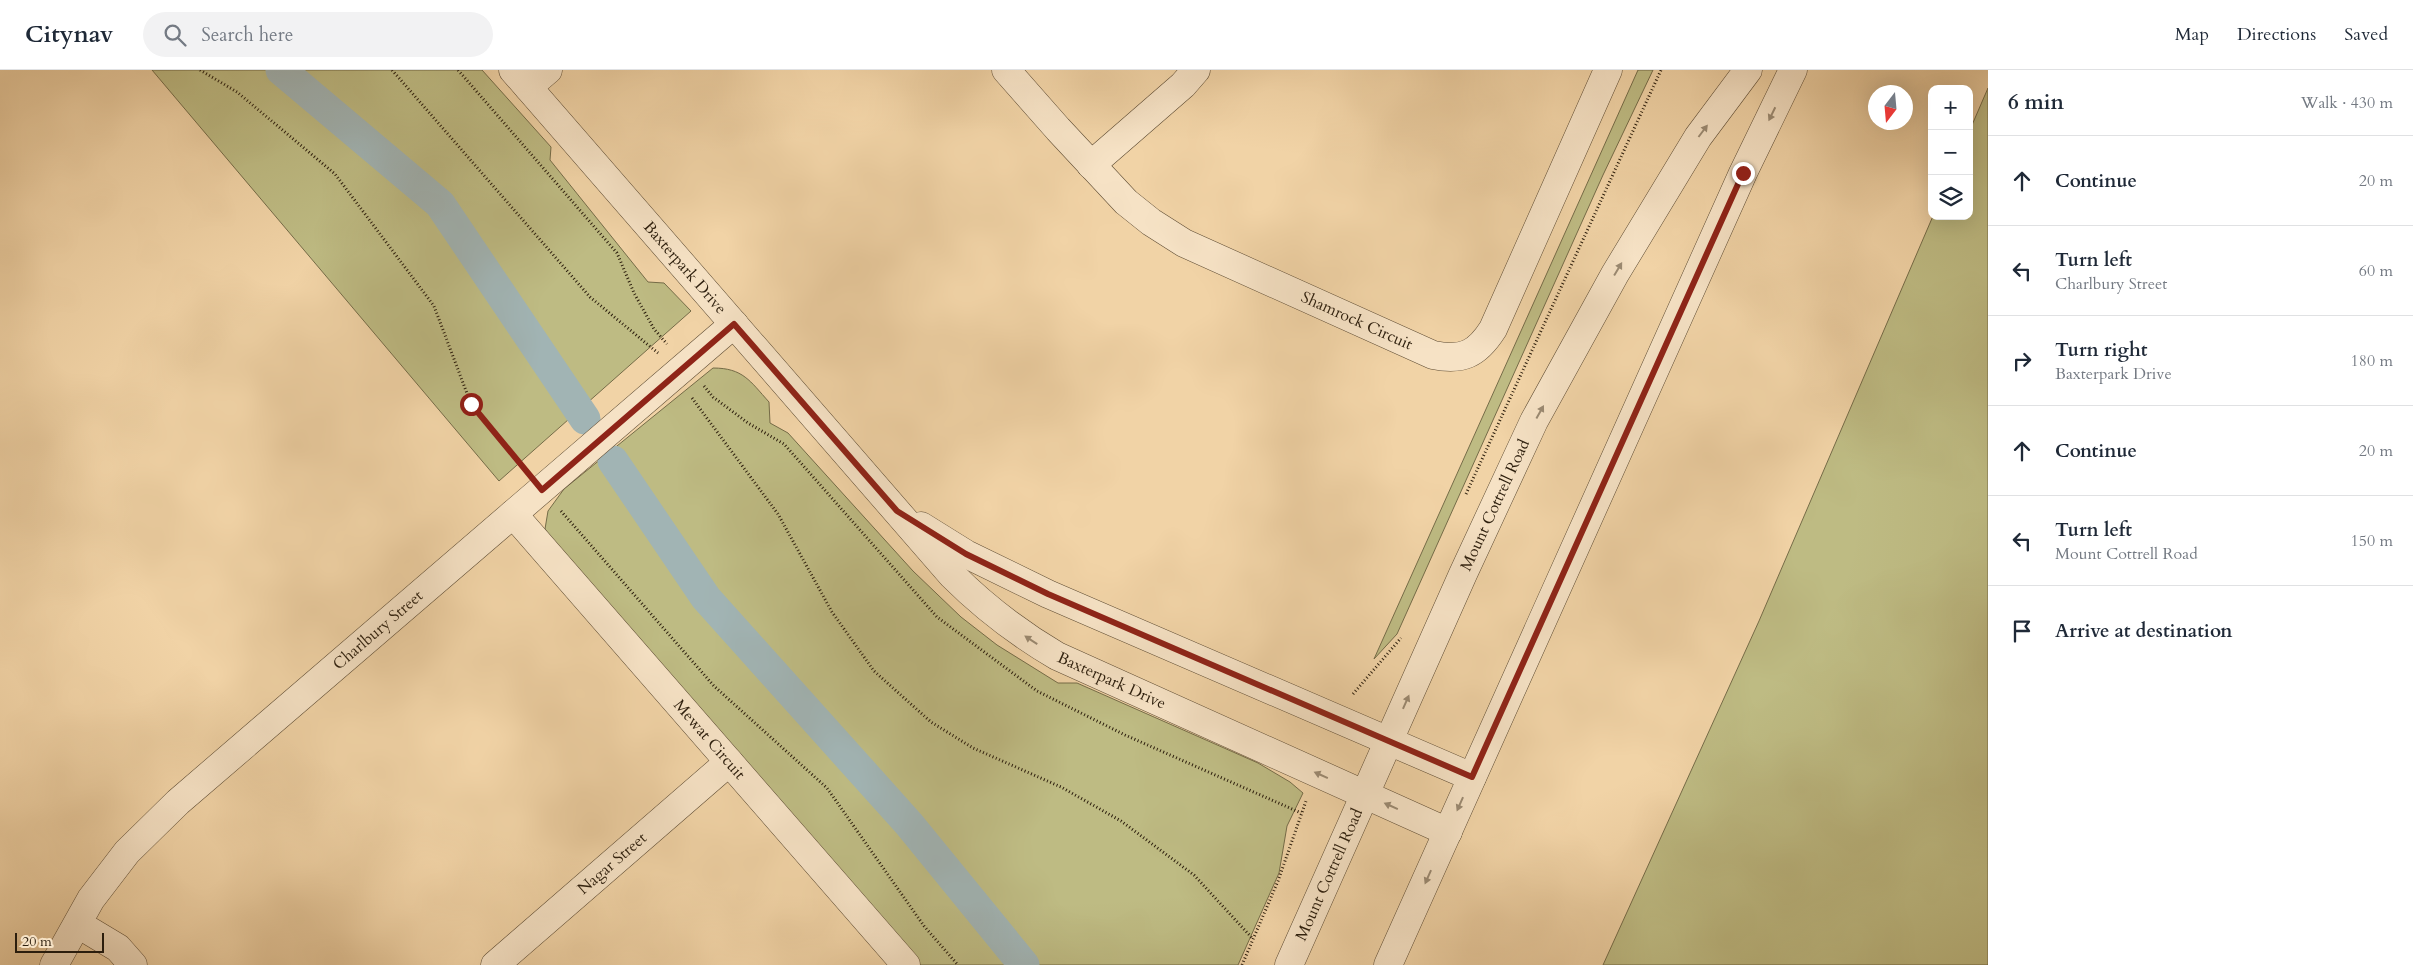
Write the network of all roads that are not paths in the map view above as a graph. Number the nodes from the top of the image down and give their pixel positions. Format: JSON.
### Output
{"nodes":[{"id":1,"x":548,"y":70,"type":"edge"},
{"id":2,"x":1006,"y":70,"type":"edge"},
{"id":3,"x":1196,"y":70,"type":"edge"},
{"id":4,"x":1608,"y":70,"type":"edge"},
{"id":5,"x":1748,"y":70,"type":"edge"},
{"id":6,"x":1793,"y":70,"type":"edge"},
{"id":7,"x":521,"y":79,"type":"edge"},
{"id":8,"x":1091,"y":165,"type":"junction"},
{"id":9,"x":734,"y":324,"type":"junction"},
{"id":10,"x":897,"y":511,"type":"junction"},
{"id":11,"x":513,"y":514,"type":"junction"},
{"id":12,"x":1389,"y":741,"type":"junction"},
{"id":13,"x":729,"y":762,"type":"junction"},
{"id":14,"x":1472,"y":777,"type":"junction"},
{"id":15,"x":1365,"y":795,"type":"junction"},
{"id":16,"x":1448,"y":832,"type":"junction"},
{"id":17,"x":78,"y":924,"type":"junction"},
{"id":18,"x":500,"y":963,"type":"edge"},
{"id":19,"x":54,"y":965,"type":"edge"},
{"id":20,"x":133,"y":965,"type":"edge"},
{"id":21,"x":906,"y":965,"type":"edge"},
{"id":22,"x":1289,"y":965,"type":"edge"},
{"id":23,"x":1388,"y":965,"type":"edge"}],
"edges":[{"from":1,"to":7,"type":"street"},
{"from":2,"to":8,"type":"street","name":"Shamrock Circuit"},
{"from":3,"to":8,"type":"street"},
{"from":4,"to":8,"type":"street","name":"Shamrock Circuit"},
{"from":12,"to":5,"type":"street","name":"Mount Cottrell Road","one_way":true},
{"from":6,"to":14,"type":"street","one_way":true},
{"from":7,"to":9,"type":"street","name":"Baxterpark Drive"},
{"from":9,"to":10,"type":"street","name":"Baxterpark Drive"},
{"from":9,"to":11,"type":"street","name":"Charlbury Street"},
{"from":10,"to":12,"type":"street","name":"Baxterpark Drive"},
{"from":15,"to":10,"type":"street","name":"Baxterpark Drive","one_way":true},
{"from":11,"to":13,"type":"street","name":"Mewat Circuit"},
{"from":11,"to":17,"type":"street","name":"Charlbury Street"},
{"from":12,"to":14,"type":"street","name":"Baxterpark Drive"},
{"from":12,"to":15,"type":"street","name":"Mount Cottrell Road"},
{"from":13,"to":18,"type":"street","name":"Nagar Street"},
{"from":13,"to":21,"type":"street","name":"Mewat Circuit"},
{"from":14,"to":16,"type":"street","one_way":true},
{"from":16,"to":15,"type":"street","name":"Baxterpark Drive","one_way":true},
{"from":15,"to":22,"type":"street","name":"Mount Cottrell Road"},
{"from":16,"to":23,"type":"street","one_way":true},
{"from":17,"to":19,"type":"street","name":"Charlbury Street"},
{"from":17,"to":20,"type":"street"}]}
